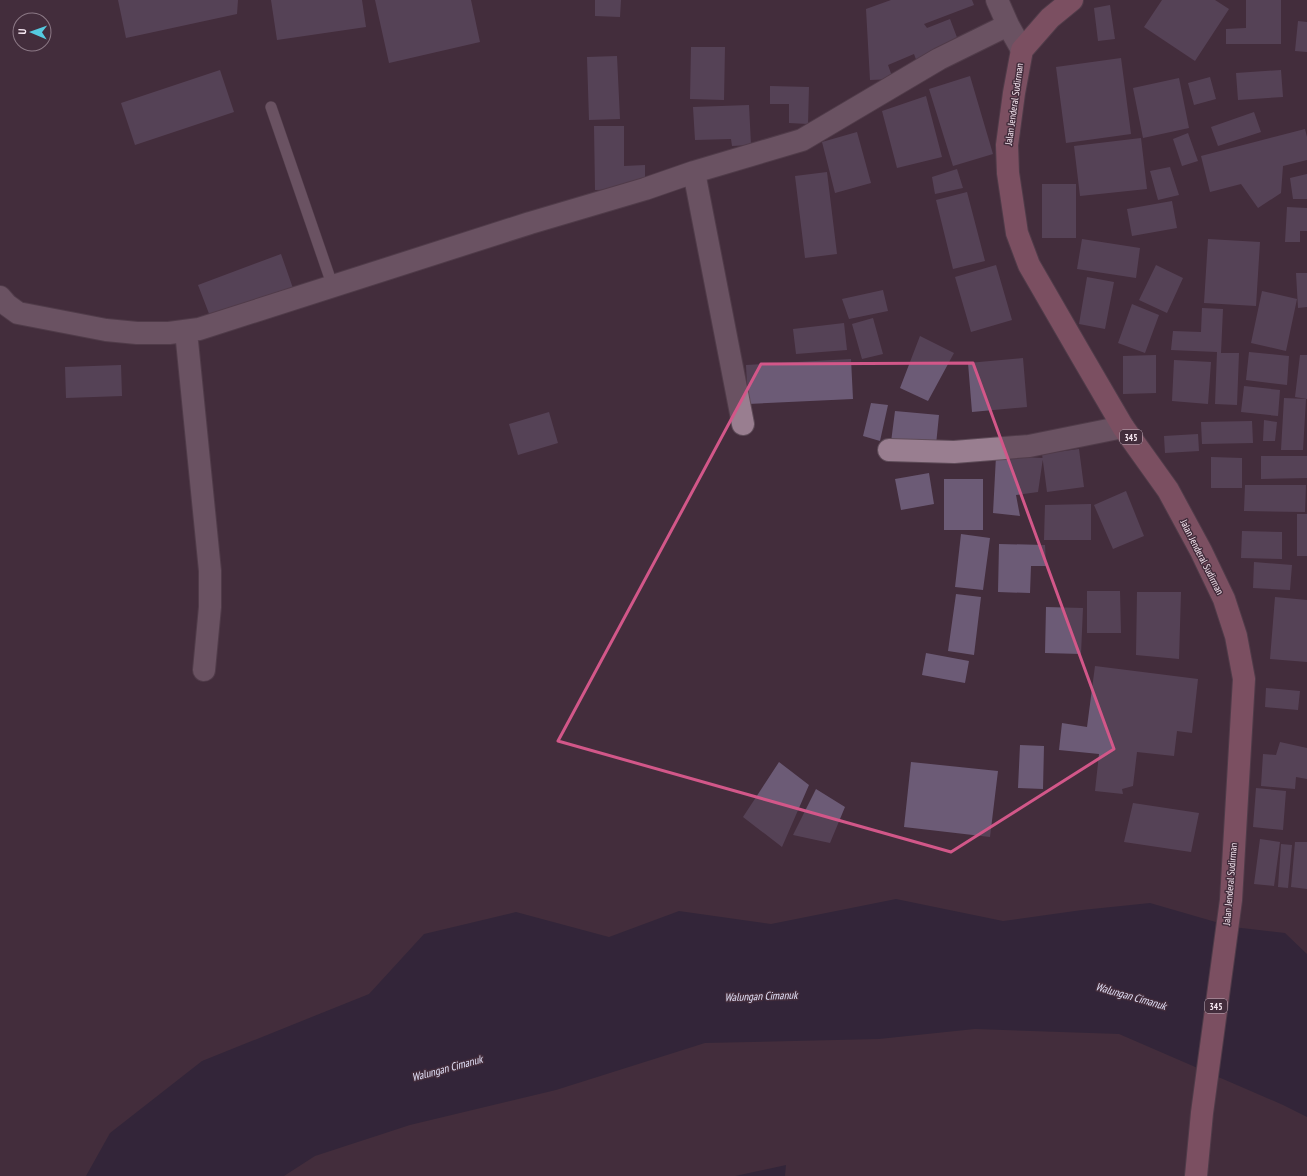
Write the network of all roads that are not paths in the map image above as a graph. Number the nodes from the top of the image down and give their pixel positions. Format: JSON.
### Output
{"nodes":[{"id":1,"x":997,"y":0,"type":"edge"},
{"id":2,"x":1072,"y":0,"type":"edge"},
{"id":3,"x":1008,"y":25,"type":"junction"},
{"id":4,"x":1022,"y":50,"type":"junction"},
{"id":5,"x":271,"y":107,"type":"dead end"},
{"id":6,"x":694,"y":172,"type":"junction"},
{"id":7,"x":333,"y":287,"type":"junction"},
{"id":8,"x":0,"y":297,"type":"edge"},
{"id":9,"x":186,"y":331,"type":"junction"},
{"id":10,"x":743,"y":424,"type":"dead end"},
{"id":11,"x":1124,"y":427,"type":"junction"},
{"id":12,"x":889,"y":450,"type":"dead end"},
{"id":13,"x":204,"y":670,"type":"dead end"},
{"id":14,"x":1196,"y":1176,"type":"edge"}],
"edges":[{"from":1,"to":3,"type":"street"},
{"from":2,"to":4,"type":"main road","name":"Jalan Jenderal Sudirman"},
{"from":3,"to":4,"type":"street"},
{"from":3,"to":6,"type":"street"},
{"from":4,"to":11,"type":"main road","name":"Jalan Jenderal Sudirman","number":"345"},
{"from":5,"to":7,"type":"lane"},
{"from":6,"to":7,"type":"street"},
{"from":6,"to":10,"type":"street"},
{"from":7,"to":9,"type":"street"},
{"from":8,"to":9,"type":"street"},
{"from":9,"to":13,"type":"street"},
{"from":11,"to":12,"type":"street"},
{"from":11,"to":14,"type":"main road","name":"Jalan Jenderal Sudirman","number":"345"}]}
